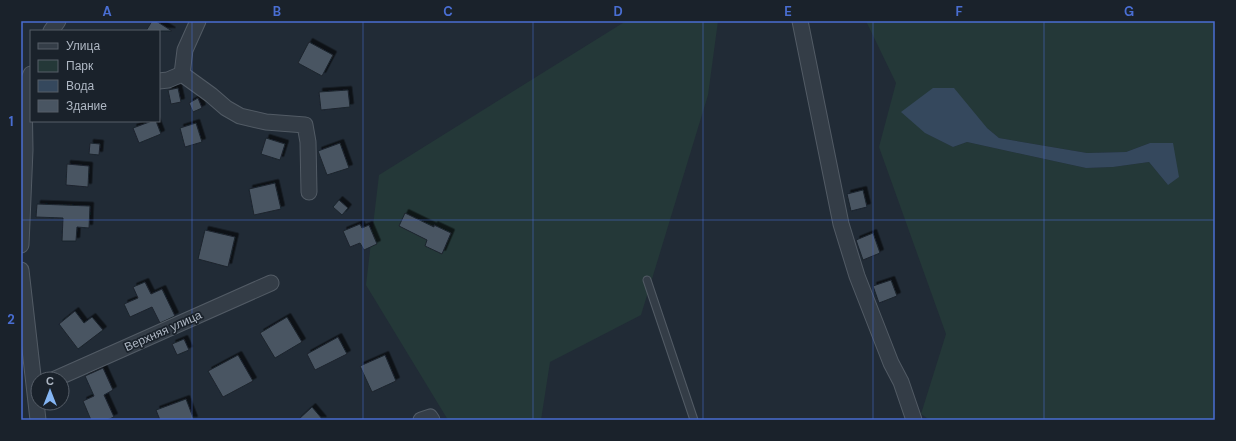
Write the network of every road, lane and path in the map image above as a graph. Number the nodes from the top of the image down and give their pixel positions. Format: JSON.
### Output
{"nodes":[{"id":1,"x":58,"y":21,"type":"edge"},
{"id":2,"x":198,"y":21,"type":"edge"},
{"id":3,"x":800,"y":21,"type":"edge"},
{"id":4,"x":52,"y":30,"type":"edge"},
{"id":5,"x":182,"y":74,"type":"junction"},
{"id":6,"x":30,"y":77,"type":"edge"},
{"id":7,"x":160,"y":81,"type":"edge"},
{"id":8,"x":25,"y":90,"type":"edge"},
{"id":9,"x":28,"y":123,"type":"edge"},
{"id":10,"x":309,"y":192,"type":"dead end"},
{"id":11,"x":21,"y":241,"type":"edge"},
{"id":12,"x":21,"y":245,"type":"edge"},
{"id":13,"x":21,"y":270,"type":"edge"},
{"id":14,"x":647,"y":280,"type":"dead end"},
{"id":15,"x":271,"y":283,"type":"dead end"},
{"id":16,"x":34,"y":371,"type":"edge"},
{"id":17,"x":70,"y":372,"type":"edge"},
{"id":18,"x":422,"y":420,"type":"edge"},
{"id":19,"x":432,"y":420,"type":"edge"},
{"id":20,"x":694,"y":420,"type":"edge"},
{"id":21,"x":914,"y":420,"type":"edge"}],
"edges":[{"from":1,"to":4,"type":"street"},
{"from":2,"to":5,"type":"street"},
{"from":3,"to":21,"type":"street"},
{"from":5,"to":7,"type":"street"},
{"from":5,"to":10,"type":"street"},
{"from":6,"to":8,"type":"street"},
{"from":8,"to":9,"type":"street"},
{"from":9,"to":11,"type":"street"},
{"from":11,"to":12,"type":"street"},
{"from":13,"to":16,"type":"street"},
{"from":14,"to":20,"type":"lane"},
{"from":15,"to":17,"type":"street","name":"Верхняя улица"},
{"from":18,"to":19,"type":"street"}]}
